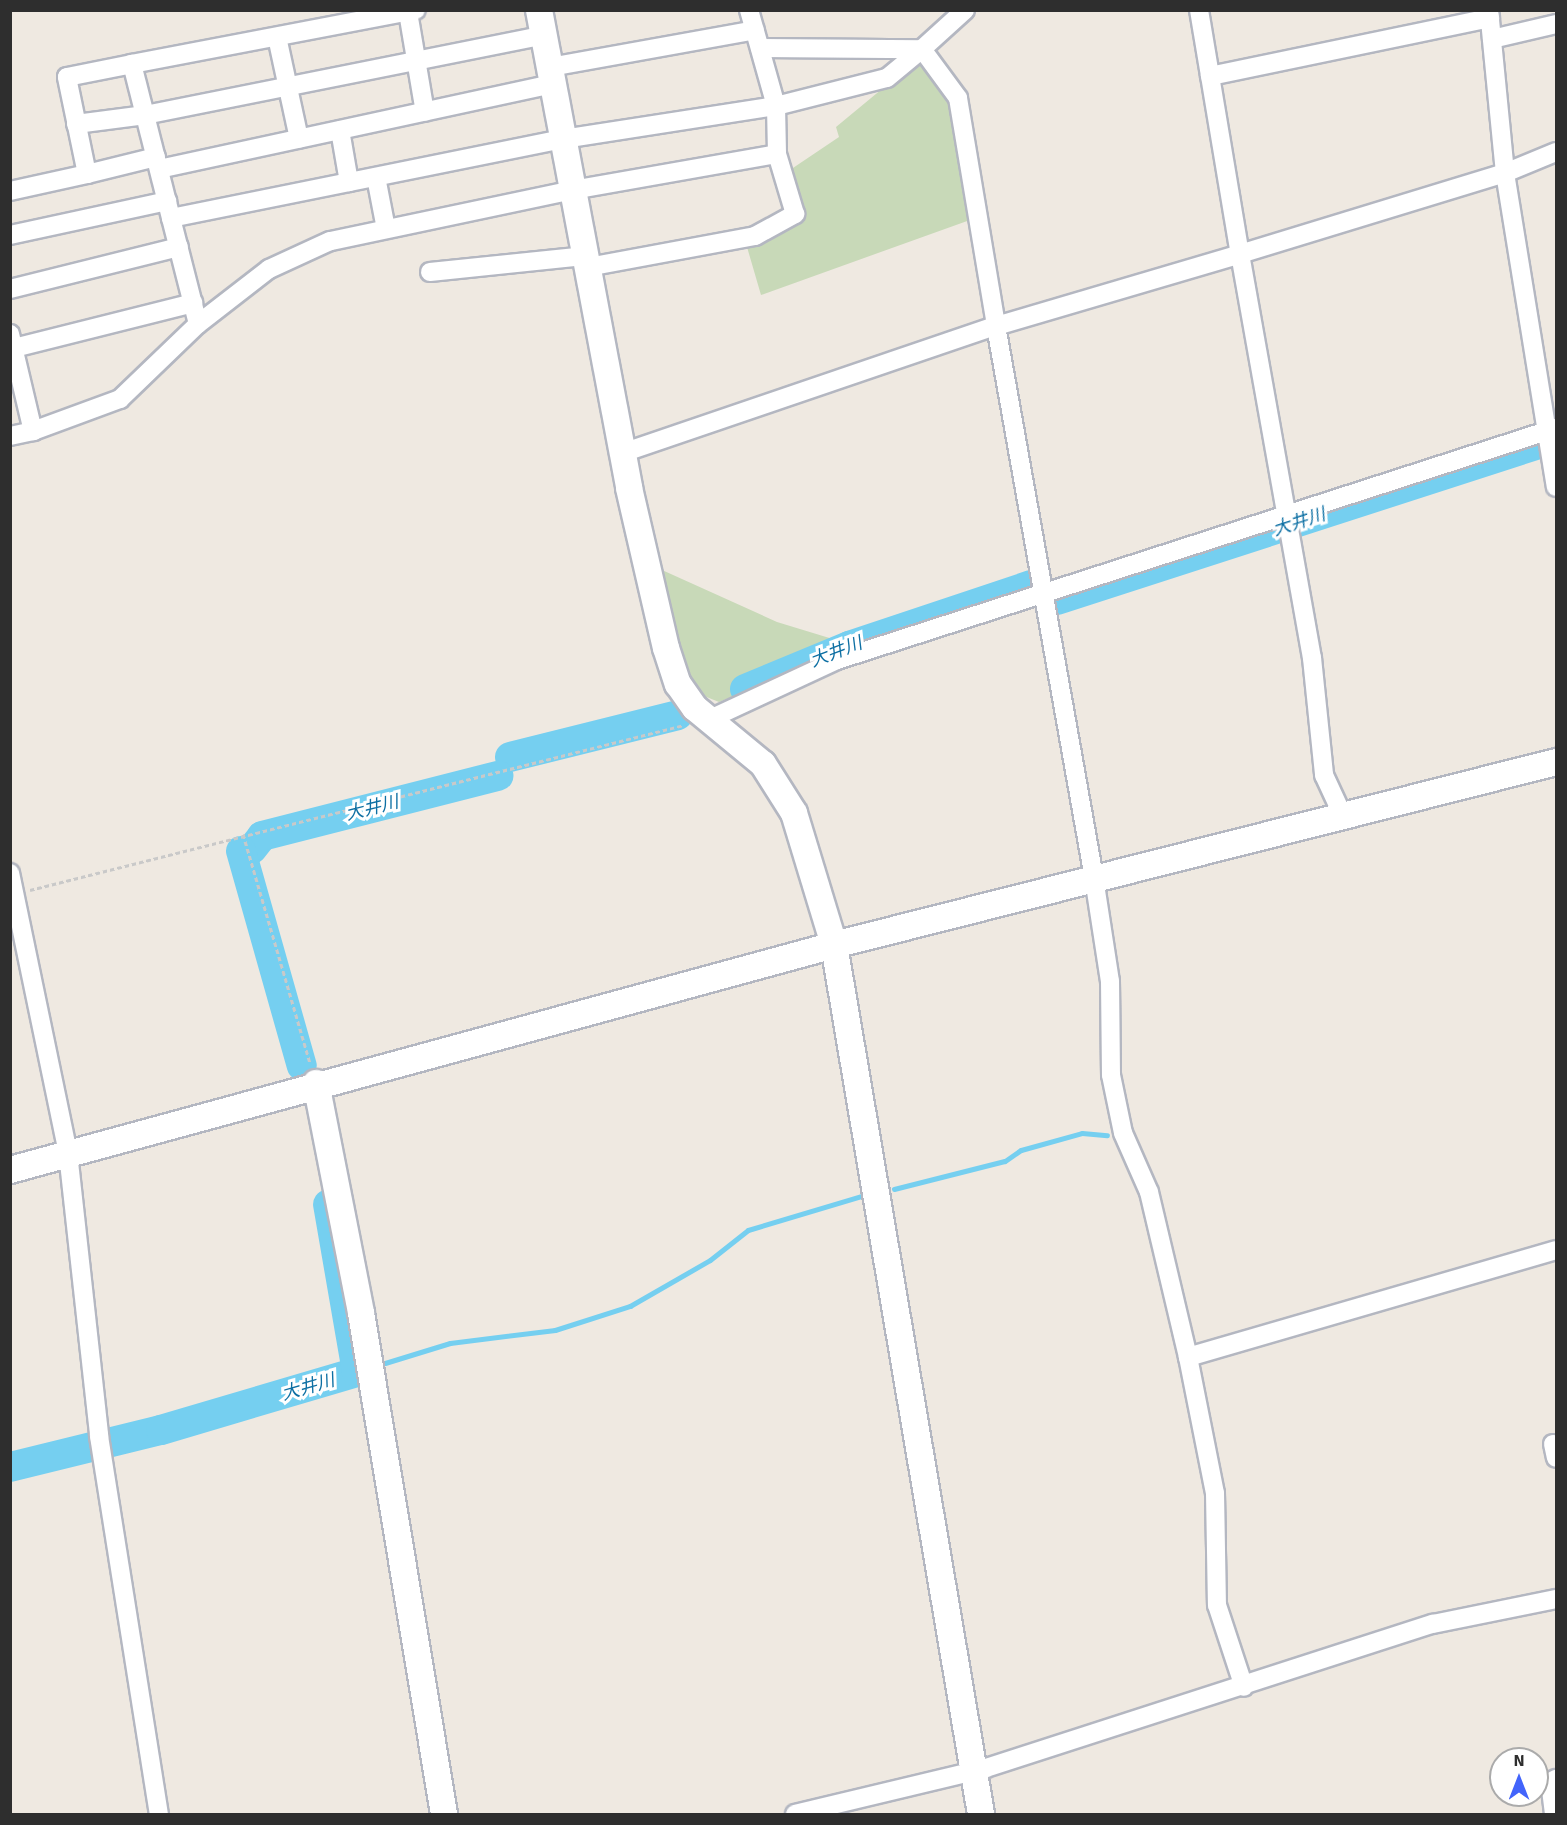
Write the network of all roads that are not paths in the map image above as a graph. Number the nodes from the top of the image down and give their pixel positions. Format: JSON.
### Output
{"nodes":[{"id":1,"x":749,"y":10,"type":"edge"},
{"id":2,"x":1199,"y":10,"type":"edge"},
{"id":3,"x":412,"y":11,"type":"edge"},
{"id":4,"x":959,"y":12,"type":"edge"},
{"id":5,"x":1490,"y":14,"type":"edge"},
{"id":6,"x":542,"y":23,"type":"edge"},
{"id":7,"x":1557,"y":24,"type":"edge"},
{"id":8,"x":755,"y":30,"type":"junction"},
{"id":9,"x":277,"y":37,"type":"junction"},
{"id":10,"x":1492,"y":39,"type":"junction"},
{"id":11,"x":760,"y":48,"type":"junction"},
{"id":12,"x":922,"y":49,"type":"junction"},
{"id":13,"x":416,"y":60,"type":"junction"},
{"id":14,"x":132,"y":64,"type":"junction"},
{"id":15,"x":552,"y":76,"type":"junction"},
{"id":16,"x":1210,"y":76,"type":"junction"},
{"id":17,"x":287,"y":86,"type":"junction"},
{"id":18,"x":776,"y":106,"type":"junction"},
{"id":19,"x":425,"y":111,"type":"junction"},
{"id":20,"x":145,"y":115,"type":"junction"},
{"id":21,"x":76,"y":124,"type":"junction"},
{"id":22,"x":340,"y":130,"type":"junction"},
{"id":23,"x":299,"y":139,"type":"junction"},
{"id":24,"x":563,"y":139,"type":"junction"},
{"id":25,"x":1557,"y":152,"type":"edge"},
{"id":26,"x":777,"y":154,"type":"junction"},
{"id":27,"x":157,"y":163,"type":"junction"},
{"id":28,"x":1505,"y":173,"type":"junction"},
{"id":29,"x":87,"y":174,"type":"junction"},
{"id":30,"x":376,"y":177,"type":"junction"},
{"id":31,"x":349,"y":182,"type":"junction"},
{"id":32,"x":573,"y":190,"type":"junction"},
{"id":33,"x":10,"y":191,"type":"edge"},
{"id":34,"x":169,"y":210,"type":"junction"},
{"id":35,"x":386,"y":229,"type":"junction"},
{"id":36,"x":10,"y":235,"type":"edge"},
{"id":37,"x":179,"y":247,"type":"junction"},
{"id":38,"x":1240,"y":254,"type":"junction"},
{"id":39,"x":587,"y":262,"type":"junction"},
{"id":40,"x":430,"y":272,"type":"dead end"},
{"id":41,"x":10,"y":289,"type":"edge"},
{"id":42,"x":193,"y":303,"type":"junction"},
{"id":43,"x":198,"y":324,"type":"junction"},
{"id":44,"x":996,"y":326,"type":"junction"},
{"id":45,"x":12,"y":341,"type":"edge"},
{"id":46,"x":33,"y":430,"type":"junction"},
{"id":47,"x":1552,"y":430,"type":"edge"},
{"id":48,"x":10,"y":436,"type":"edge"},
{"id":49,"x":622,"y":453,"type":"junction"},
{"id":50,"x":1557,"y":487,"type":"edge"},
{"id":51,"x":1287,"y":513,"type":"junction"},
{"id":52,"x":1041,"y":593,"type":"junction"},
{"id":53,"x":712,"y":718,"type":"junction"},
{"id":54,"x":1557,"y":762,"type":"edge"},
{"id":55,"x":1342,"y":814,"type":"junction"},
{"id":56,"x":10,"y":873,"type":"edge"},
{"id":57,"x":1094,"y":878,"type":"junction"},
{"id":58,"x":834,"y":945,"type":"junction"},
{"id":59,"x":316,"y":1083,"type":"junction"},
{"id":60,"x":68,"y":1153,"type":"junction"},
{"id":61,"x":10,"y":1170,"type":"edge"},
{"id":62,"x":1557,"y":1250,"type":"edge"},
{"id":63,"x":1188,"y":1357,"type":"junction"},
{"id":64,"x":1557,"y":1599,"type":"edge"},
{"id":65,"x":1244,"y":1687,"type":"junction"},
{"id":66,"x":973,"y":1771,"type":"junction"},
{"id":67,"x":1557,"y":1779,"type":"edge"},
{"id":68,"x":159,"y":1815,"type":"edge"},
{"id":69,"x":444,"y":1815,"type":"edge"},
{"id":70,"x":795,"y":1815,"type":"edge"},
{"id":71,"x":981,"y":1815,"type":"edge"},
{"id":72,"x":1554,"y":1815,"type":"edge"}],
"edges":[{"from":1,"to":8,"type":"street"},
{"from":2,"to":16,"type":"street"},
{"from":3,"to":9,"type":"street"},
{"from":3,"to":13,"type":"street"},
{"from":4,"to":12,"type":"street"},
{"from":5,"to":10,"type":"street"},
{"from":5,"to":16,"type":"street"},
{"from":6,"to":13,"type":"street"},
{"from":6,"to":15,"type":"street"},
{"from":7,"to":10,"type":"street"},
{"from":8,"to":11,"type":"street"},
{"from":8,"to":15,"type":"street"},
{"from":9,"to":14,"type":"street"},
{"from":9,"to":17,"type":"street"},
{"from":10,"to":28,"type":"street"},
{"from":11,"to":12,"type":"street"},
{"from":11,"to":18,"type":"street"},
{"from":12,"to":18,"type":"street"},
{"from":12,"to":44,"type":"street"},
{"from":13,"to":17,"type":"street"},
{"from":13,"to":19,"type":"street"},
{"from":14,"to":20,"type":"street"},
{"from":14,"to":21,"type":"street"},
{"from":15,"to":19,"type":"street"},
{"from":15,"to":24,"type":"street"},
{"from":16,"to":38,"type":"street"},
{"from":17,"to":20,"type":"street"},
{"from":17,"to":23,"type":"street"},
{"from":18,"to":24,"type":"street"},
{"from":18,"to":26,"type":"street"},
{"from":19,"to":22,"type":"street"},
{"from":20,"to":21,"type":"street"},
{"from":20,"to":27,"type":"street"},
{"from":21,"to":29,"type":"street"},
{"from":22,"to":23,"type":"street"},
{"from":22,"to":31,"type":"street"},
{"from":23,"to":27,"type":"street"},
{"from":24,"to":30,"type":"street"},
{"from":24,"to":32,"type":"street"},
{"from":25,"to":28,"type":"street"},
{"from":26,"to":32,"type":"street"},
{"from":26,"to":39,"type":"street"},
{"from":27,"to":29,"type":"street"},
{"from":27,"to":34,"type":"street"},
{"from":28,"to":38,"type":"street"},
{"from":28,"to":47,"type":"street"},
{"from":29,"to":33,"type":"street"},
{"from":30,"to":31,"type":"street"},
{"from":30,"to":35,"type":"street"},
{"from":31,"to":34,"type":"street"},
{"from":32,"to":35,"type":"street"},
{"from":32,"to":39,"type":"street"},
{"from":34,"to":36,"type":"street"},
{"from":34,"to":37,"type":"street"},
{"from":35,"to":43,"type":"street"},
{"from":37,"to":41,"type":"street"},
{"from":37,"to":42,"type":"street"},
{"from":38,"to":44,"type":"street"},
{"from":38,"to":51,"type":"street"},
{"from":39,"to":40,"type":"street"},
{"from":39,"to":49,"type":"street"},
{"from":42,"to":43,"type":"street"},
{"from":42,"to":45,"type":"street"},
{"from":43,"to":46,"type":"street"},
{"from":44,"to":49,"type":"street"},
{"from":44,"to":52,"type":"street"},
{"from":45,"to":46,"type":"street"},
{"from":46,"to":48,"type":"street"},
{"from":47,"to":50,"type":"street"},
{"from":47,"to":51,"type":"street"},
{"from":49,"to":53,"type":"street"},
{"from":51,"to":52,"type":"street"},
{"from":51,"to":55,"type":"street"},
{"from":52,"to":53,"type":"street"},
{"from":52,"to":57,"type":"street"},
{"from":53,"to":58,"type":"street"},
{"from":54,"to":55,"type":"street"},
{"from":55,"to":57,"type":"street"},
{"from":56,"to":60,"type":"street"},
{"from":57,"to":58,"type":"street"},
{"from":57,"to":63,"type":"street"},
{"from":58,"to":59,"type":"street"},
{"from":58,"to":66,"type":"street"},
{"from":59,"to":60,"type":"street"},
{"from":59,"to":69,"type":"street"},
{"from":60,"to":61,"type":"street"},
{"from":60,"to":68,"type":"street"},
{"from":62,"to":63,"type":"street"},
{"from":63,"to":65,"type":"street"},
{"from":64,"to":65,"type":"street"},
{"from":65,"to":66,"type":"street"},
{"from":66,"to":70,"type":"street"},
{"from":66,"to":71,"type":"street"},
{"from":67,"to":72,"type":"street"}]}
